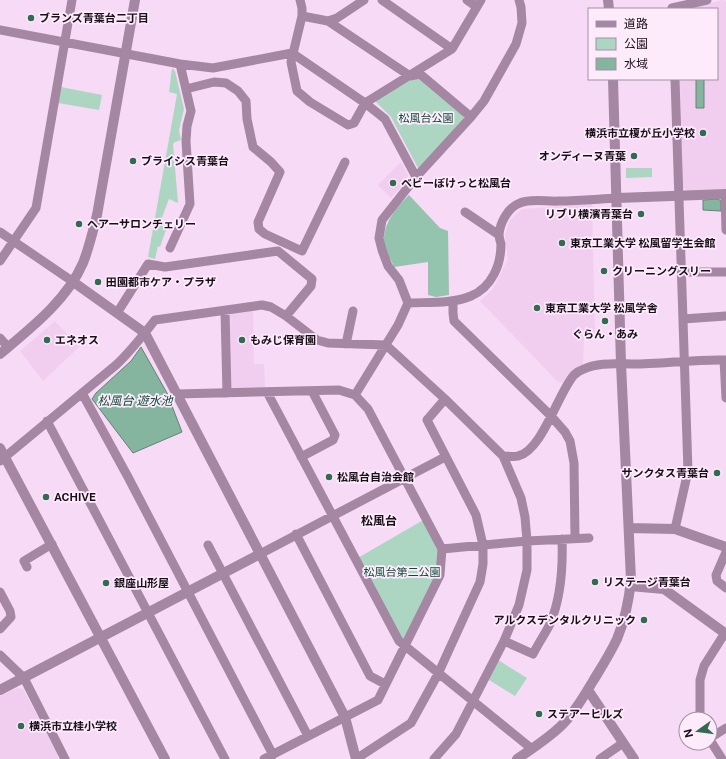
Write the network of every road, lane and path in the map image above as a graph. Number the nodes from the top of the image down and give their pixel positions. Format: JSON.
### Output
{"nodes":[{"id":1,"x":72,"y":0,"type":"edge"},
{"id":2,"x":135,"y":0,"type":"edge"},
{"id":3,"x":300,"y":0,"type":"edge"},
{"id":4,"x":382,"y":0,"type":"edge"},
{"id":5,"x":467,"y":0,"type":"edge"},
{"id":6,"x":519,"y":0,"type":"edge"},
{"id":7,"x":707,"y":0,"type":"edge"},
{"id":8,"x":362,"y":1,"type":"edge"},
{"id":9,"x":479,"y":4,"type":"edge"},
{"id":10,"x":672,"y":6,"type":"edge"},
{"id":11,"x":302,"y":16,"type":"junction"},
{"id":12,"x":328,"y":21,"type":"junction"},
{"id":13,"x":0,"y":30,"type":"edge"},
{"id":14,"x":64,"y":42,"type":"junction"},
{"id":15,"x":452,"y":49,"type":"junction"},
{"id":16,"x":126,"y":53,"type":"junction"},
{"id":17,"x":292,"y":53,"type":"junction"},
{"id":18,"x":180,"y":64,"type":"junction"},
{"id":19,"x":410,"y":76,"type":"junction"},
{"id":20,"x":613,"y":80,"type":"edge"},
{"id":21,"x":675,"y":80,"type":"edge"},
{"id":22,"x":186,"y":89,"type":"junction"},
{"id":23,"x":365,"y":103,"type":"junction"},
{"id":24,"x":471,"y":117,"type":"junction"},
{"id":25,"x":345,"y":162,"type":"dead end"},
{"id":26,"x":416,"y":177,"type":"junction"},
{"id":27,"x":725,"y":194,"type":"edge"},
{"id":28,"x":679,"y":196,"type":"junction"},
{"id":29,"x":617,"y":198,"type":"junction"},
{"id":30,"x":465,"y":212,"type":"dead end"},
{"id":31,"x":726,"y":230,"type":"edge"},
{"id":32,"x":0,"y":232,"type":"edge"},
{"id":33,"x":499,"y":235,"type":"junction"},
{"id":34,"x":14,"y":242,"type":"junction"},
{"id":35,"x":170,"y":248,"type":"dead end"},
{"id":36,"x":0,"y":261,"type":"edge"},
{"id":37,"x":682,"y":272,"type":"junction"},
{"id":38,"x":726,"y":272,"type":"edge"},
{"id":39,"x":72,"y":281,"type":"junction"},
{"id":40,"x":453,"y":301,"type":"junction"},
{"id":41,"x":408,"y":303,"type":"junction"},
{"id":42,"x":225,"y":311,"type":"junction"},
{"id":43,"x":353,"y":311,"type":"dead end"},
{"id":44,"x":117,"y":313,"type":"junction"},
{"id":45,"x":286,"y":316,"type":"junction"},
{"id":46,"x":726,"y":316,"type":"edge"},
{"id":47,"x":683,"y":319,"type":"junction"},
{"id":48,"x":145,"y":333,"type":"junction"},
{"id":49,"x":0,"y":338,"type":"edge"},
{"id":50,"x":346,"y":344,"type":"junction"},
{"id":51,"x":386,"y":345,"type":"junction"},
{"id":52,"x":4,"y":351,"type":"edge"},
{"id":53,"x":725,"y":360,"type":"edge"},
{"id":54,"x":685,"y":361,"type":"junction"},
{"id":55,"x":622,"y":364,"type":"junction"},
{"id":56,"x":312,"y":391,"type":"junction"},
{"id":57,"x":267,"y":392,"type":"junction"},
{"id":58,"x":82,"y":393,"type":"junction"},
{"id":59,"x":227,"y":393,"type":"junction"},
{"id":60,"x":177,"y":394,"type":"junction"},
{"id":61,"x":355,"y":395,"type":"junction"},
{"id":62,"x":726,"y":398,"type":"edge"},
{"id":63,"x":445,"y":399,"type":"junction"},
{"id":64,"x":551,"y":416,"type":"junction"},
{"id":65,"x":47,"y":421,"type":"junction"},
{"id":66,"x":0,"y":448,"type":"edge"},
{"id":67,"x":503,"y":456,"type":"junction"},
{"id":68,"x":301,"y":457,"type":"junction"},
{"id":69,"x":445,"y":457,"type":"junction"},
{"id":70,"x":2,"y":459,"type":"edge"},
{"id":71,"x":404,"y":478,"type":"junction"},
{"id":72,"x":333,"y":515,"type":"junction"},
{"id":73,"x":629,"y":528,"type":"junction"},
{"id":74,"x":675,"y":529,"type":"junction"},
{"id":75,"x":296,"y":534,"type":"junction"},
{"id":76,"x":575,"y":538,"type":"junction"},
{"id":77,"x":589,"y":538,"type":"dead end"},
{"id":78,"x":562,"y":539,"type":"junction"},
{"id":79,"x":527,"y":541,"type":"junction"},
{"id":80,"x":52,"y":544,"type":"junction"},
{"id":81,"x":208,"y":545,"type":"dead end"},
{"id":82,"x":483,"y":545,"type":"junction"},
{"id":83,"x":726,"y":547,"type":"edge"},
{"id":84,"x":442,"y":549,"type":"junction"},
{"id":85,"x":726,"y":552,"type":"edge"},
{"id":86,"x":260,"y":554,"type":"junction"},
{"id":87,"x":24,"y":561,"type":"dead end"},
{"id":88,"x":223,"y":574,"type":"junction"},
{"id":89,"x":630,"y":586,"type":"junction"},
{"id":90,"x":726,"y":588,"type":"edge"},
{"id":91,"x":0,"y":592,"type":"edge"},
{"id":92,"x":188,"y":592,"type":"junction"},
{"id":93,"x":148,"y":612,"type":"junction"},
{"id":94,"x":0,"y":629,"type":"edge"},
{"id":95,"x":726,"y":634,"type":"edge"},
{"id":96,"x":101,"y":637,"type":"junction"},
{"id":97,"x":504,"y":641,"type":"junction"},
{"id":98,"x":404,"y":646,"type":"junction"},
{"id":99,"x":0,"y":655,"type":"edge"},
{"id":100,"x":438,"y":674,"type":"junction"},
{"id":101,"x":24,"y":678,"type":"junction"},
{"id":102,"x":385,"y":684,"type":"junction"},
{"id":103,"x":0,"y":690,"type":"edge"},
{"id":104,"x":588,"y":690,"type":"junction"},
{"id":105,"x":473,"y":702,"type":"junction"},
{"id":106,"x":700,"y":711,"type":"edge"},
{"id":107,"x":345,"y":717,"type":"junction"},
{"id":108,"x":308,"y":736,"type":"junction"},
{"id":109,"x":623,"y":743,"type":"junction"},
{"id":110,"x":532,"y":749,"type":"junction"},
{"id":111,"x":269,"y":757,"type":"edge"},
{"id":112,"x":65,"y":759,"type":"edge"},
{"id":113,"x":165,"y":759,"type":"edge"},
{"id":114,"x":225,"y":759,"type":"edge"},
{"id":115,"x":356,"y":759,"type":"edge"},
{"id":116,"x":434,"y":759,"type":"edge"},
{"id":117,"x":517,"y":759,"type":"edge"},
{"id":118,"x":600,"y":759,"type":"edge"},
{"id":119,"x":634,"y":759,"type":"edge"}],
"edges":[{"from":1,"to":14,"type":"street"},
{"from":2,"to":16,"type":"street"},
{"from":3,"to":11,"type":"street"},
{"from":4,"to":15,"type":"street"},
{"from":5,"to":9,"type":"street"},
{"from":6,"to":24,"type":"street"},
{"from":7,"to":10,"type":"street"},
{"from":8,"to":12,"type":"street"},
{"from":9,"to":15,"type":"street"},
{"from":11,"to":12,"type":"street"},
{"from":11,"to":17,"type":"street"},
{"from":12,"to":19,"type":"street"},
{"from":13,"to":14,"type":"street"},
{"from":14,"to":16,"type":"street"},
{"from":14,"to":34,"type":"street"},
{"from":15,"to":19,"type":"street"},
{"from":16,"to":18,"type":"street"},
{"from":16,"to":39,"type":"street"},
{"from":17,"to":18,"type":"street"},
{"from":17,"to":23,"type":"street"},
{"from":17,"to":23,"type":"street"},
{"from":18,"to":22,"type":"street"},
{"from":19,"to":23,"type":"street"},
{"from":19,"to":24,"type":"street"},
{"from":20,"to":29,"type":"street"},
{"from":21,"to":28,"type":"street"},
{"from":22,"to":25,"type":"street"},
{"from":22,"to":35,"type":"street"},
{"from":23,"to":26,"type":"street"},
{"from":24,"to":26,"type":"street"},
{"from":26,"to":41,"type":"street"},
{"from":27,"to":28,"type":"street"},
{"from":27,"to":31,"type":"street"},
{"from":28,"to":29,"type":"street"},
{"from":28,"to":37,"type":"street"},
{"from":29,"to":33,"type":"street"},
{"from":29,"to":55,"type":"street"},
{"from":30,"to":33,"type":"street"},
{"from":32,"to":34,"type":"street"},
{"from":33,"to":40,"type":"street"},
{"from":34,"to":36,"type":"street"},
{"from":34,"to":39,"type":"street"},
{"from":37,"to":38,"type":"street"},
{"from":37,"to":47,"type":"street"},
{"from":39,"to":44,"type":"street"},
{"from":39,"to":52,"type":"street"},
{"from":40,"to":41,"type":"street"},
{"from":40,"to":64,"type":"street"},
{"from":41,"to":51,"type":"street"},
{"from":42,"to":45,"type":"street"},
{"from":42,"to":48,"type":"street"},
{"from":42,"to":59,"type":"street"},
{"from":43,"to":50,"type":"street"},
{"from":44,"to":45,"type":"street"},
{"from":44,"to":48,"type":"street"},
{"from":45,"to":50,"type":"street"},
{"from":46,"to":47,"type":"street"},
{"from":47,"to":54,"type":"street"},
{"from":48,"to":58,"type":"street"},
{"from":48,"to":60,"type":"street"},
{"from":49,"to":52,"type":"street"},
{"from":50,"to":51,"type":"street"},
{"from":51,"to":61,"type":"street"},
{"from":51,"to":63,"type":"street"},
{"from":53,"to":54,"type":"street"},
{"from":53,"to":62,"type":"street"},
{"from":54,"to":55,"type":"street"},
{"from":54,"to":74,"type":"street"},
{"from":55,"to":64,"type":"street"},
{"from":55,"to":73,"type":"street"},
{"from":56,"to":57,"type":"street"},
{"from":56,"to":61,"type":"street"},
{"from":56,"to":68,"type":"street"},
{"from":57,"to":59,"type":"street"},
{"from":57,"to":68,"type":"street"},
{"from":58,"to":65,"type":"street"},
{"from":58,"to":92,"type":"street"},
{"from":59,"to":60,"type":"street"},
{"from":60,"to":86,"type":"street"},
{"from":61,"to":71,"type":"street"},
{"from":63,"to":67,"type":"street"},
{"from":63,"to":69,"type":"street"},
{"from":64,"to":67,"type":"street"},
{"from":64,"to":76,"type":"street"},
{"from":65,"to":70,"type":"street"},
{"from":65,"to":93,"type":"street"},
{"from":66,"to":70,"type":"street"},
{"from":67,"to":79,"type":"street"},
{"from":68,"to":72,"type":"street"},
{"from":69,"to":71,"type":"street"},
{"from":69,"to":82,"type":"street"},
{"from":70,"to":80,"type":"street"},
{"from":71,"to":72,"type":"street"},
{"from":71,"to":84,"type":"street"},
{"from":72,"to":75,"type":"street"},
{"from":72,"to":98,"type":"street"},
{"from":73,"to":74,"type":"street"},
{"from":73,"to":89,"type":"street"},
{"from":74,"to":83,"type":"street"},
{"from":75,"to":86,"type":"street"},
{"from":75,"to":102,"type":"street"},
{"from":76,"to":77,"type":"street"},
{"from":76,"to":78,"type":"street"},
{"from":78,"to":79,"type":"street"},
{"from":78,"to":97,"type":"street"},
{"from":79,"to":82,"type":"street"},
{"from":79,"to":97,"type":"street"},
{"from":80,"to":87,"type":"street"},
{"from":80,"to":96,"type":"street"},
{"from":81,"to":88,"type":"street"},
{"from":82,"to":84,"type":"street"},
{"from":82,"to":100,"type":"street"},
{"from":84,"to":98,"type":"street"},
{"from":85,"to":90,"type":"street"},
{"from":86,"to":88,"type":"street"},
{"from":86,"to":107,"type":"street"},
{"from":88,"to":92,"type":"street"},
{"from":88,"to":108,"type":"street"},
{"from":89,"to":95,"type":"street"},
{"from":89,"to":104,"type":"street"},
{"from":91,"to":94,"type":"street"},
{"from":92,"to":93,"type":"street"},
{"from":92,"to":111,"type":"street"},
{"from":93,"to":96,"type":"street"},
{"from":93,"to":114,"type":"street"},
{"from":95,"to":106,"type":"street"},
{"from":96,"to":101,"type":"street"},
{"from":96,"to":113,"type":"street"},
{"from":97,"to":105,"type":"street"},
{"from":98,"to":100,"type":"street"},
{"from":98,"to":102,"type":"street"},
{"from":99,"to":101,"type":"street"},
{"from":100,"to":105,"type":"street"},
{"from":100,"to":115,"type":"street"},
{"from":101,"to":103,"type":"street"},
{"from":101,"to":112,"type":"street"},
{"from":102,"to":107,"type":"street"},
{"from":104,"to":109,"type":"street"},
{"from":104,"to":110,"type":"street"},
{"from":105,"to":110,"type":"street"},
{"from":105,"to":116,"type":"street"},
{"from":107,"to":108,"type":"street"},
{"from":107,"to":115,"type":"street"},
{"from":108,"to":111,"type":"street"},
{"from":109,"to":118,"type":"street"},
{"from":109,"to":119,"type":"street"},
{"from":110,"to":117,"type":"street"}]}
